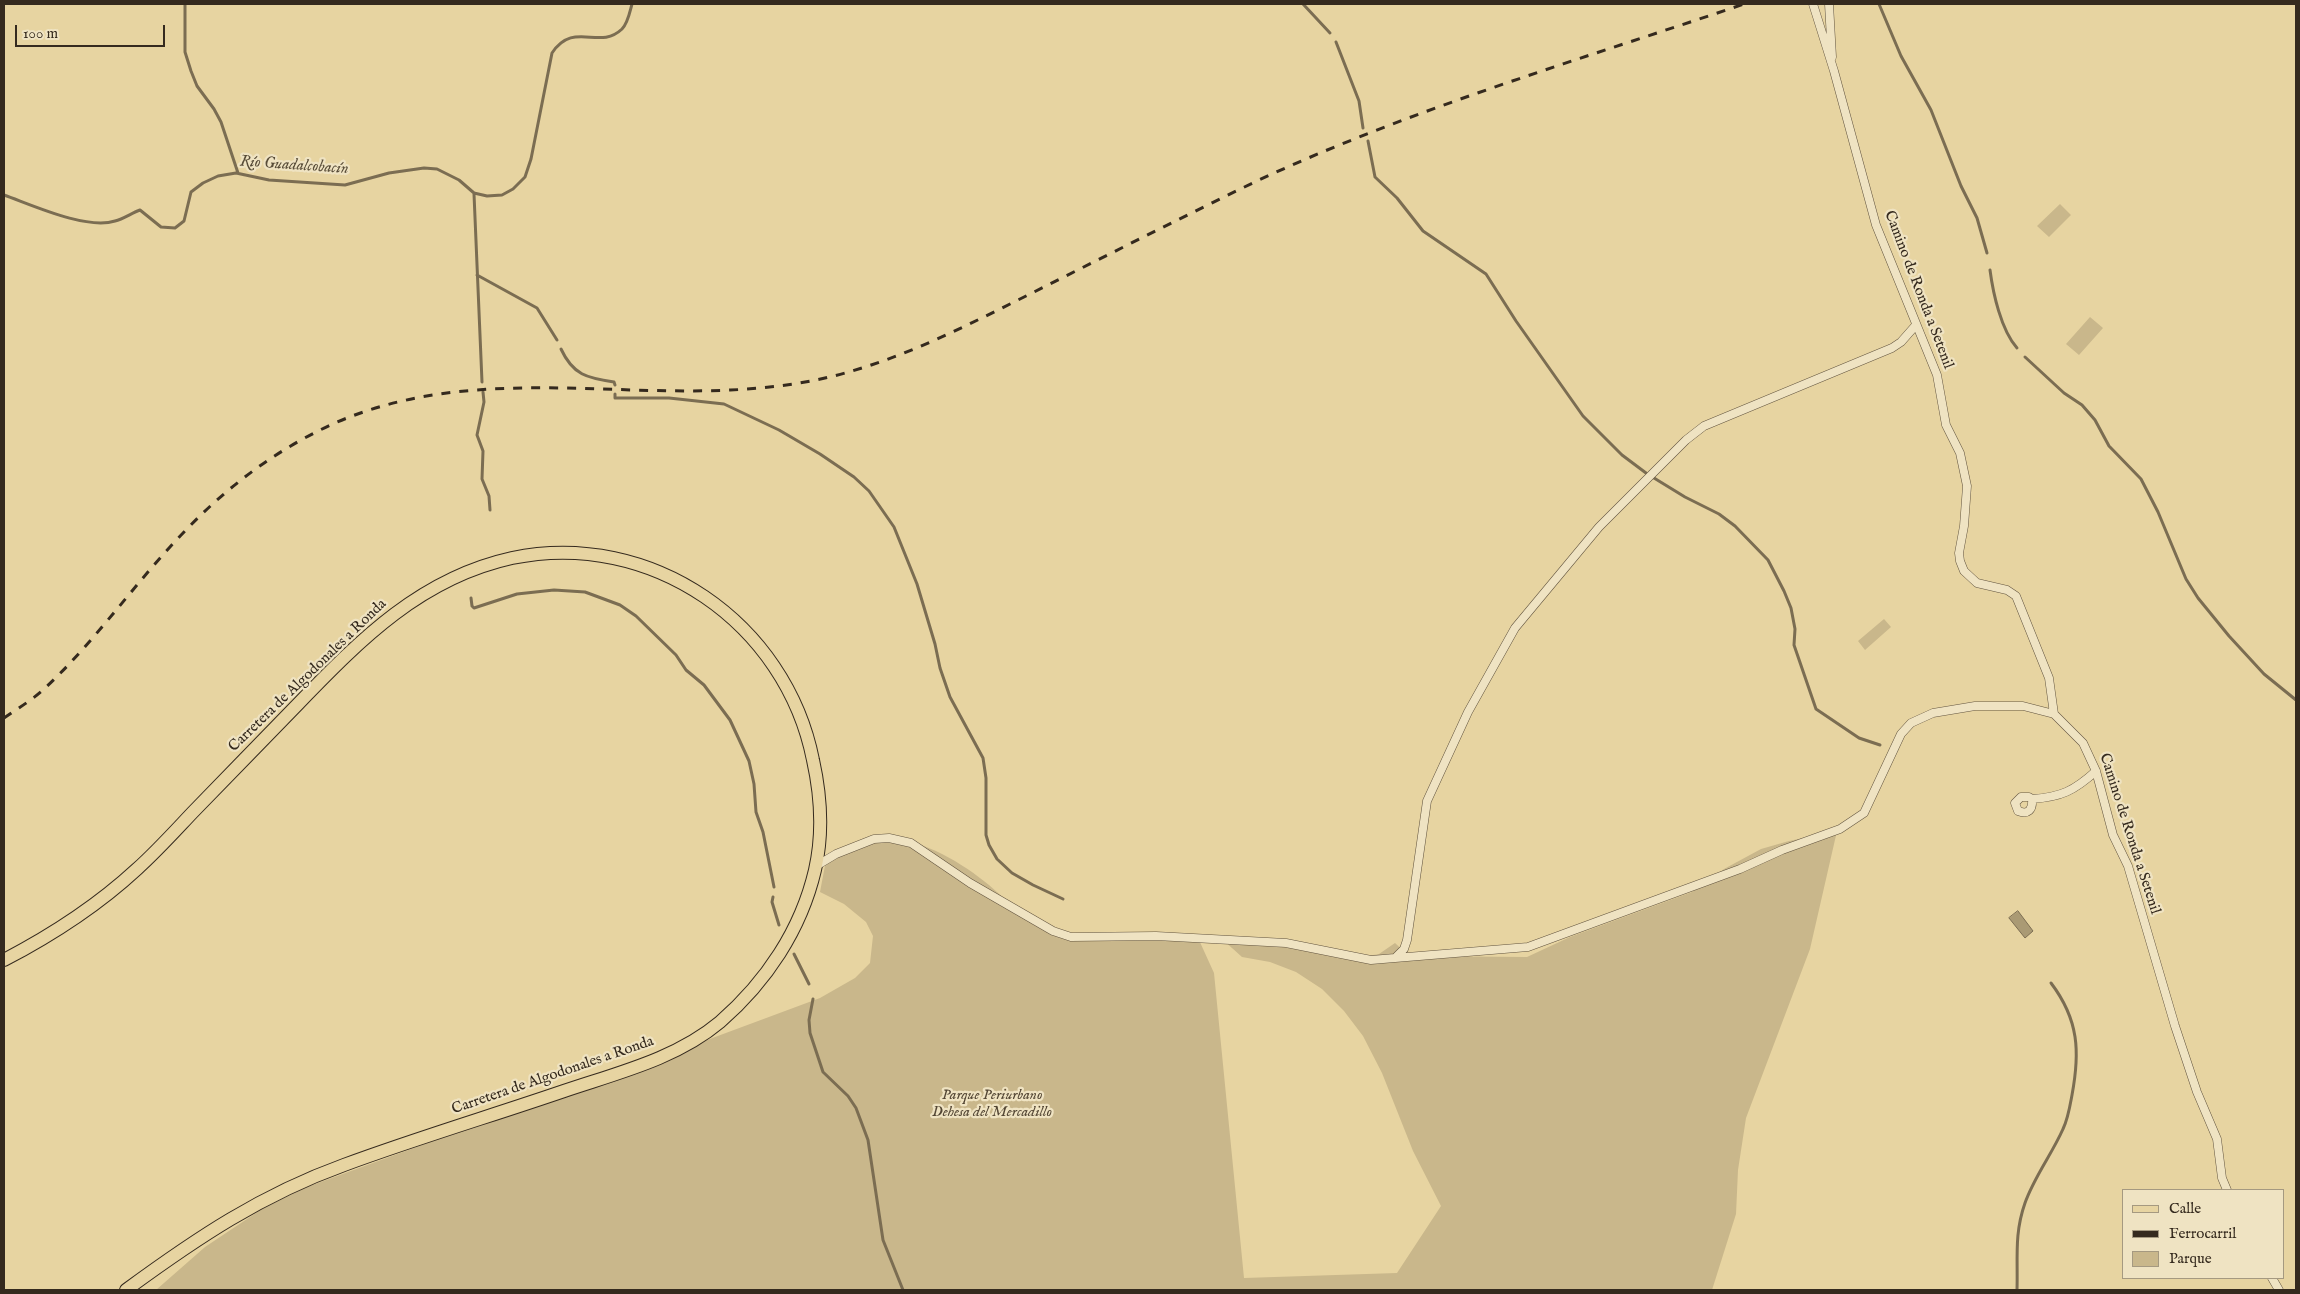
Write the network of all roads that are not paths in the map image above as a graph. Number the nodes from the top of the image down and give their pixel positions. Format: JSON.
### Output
{"nodes":[{"id":1,"x":1813,"y":4,"type":"edge"},
{"id":2,"x":1829,"y":4,"type":"edge"},
{"id":3,"x":1834,"y":71,"type":"junction"},
{"id":4,"x":1916,"y":325,"type":"junction"},
{"id":5,"x":2054,"y":714,"type":"junction"},
{"id":6,"x":2096,"y":771,"type":"junction"},
{"id":7,"x":2032,"y":800,"type":"dead end"},
{"id":8,"x":816,"y":866,"type":"junction"},
{"id":9,"x":1395,"y":958,"type":"junction"},
{"id":10,"x":4,"y":960,"type":"edge"},
{"id":11,"x":2227,"y":1189,"type":"edge"},
{"id":12,"x":2273,"y":1279,"type":"edge"},
{"id":13,"x":126,"y":1290,"type":"edge"},
{"id":14,"x":2279,"y":1290,"type":"edge"}],
"edges":[{"from":1,"to":3,"type":"street","name":"Camino de Ronda a Setenil"},
{"from":2,"to":3,"type":"street","name":"Camino de Ronda a Setenil"},
{"from":3,"to":4,"type":"street","name":"Camino de Ronda a Setenil"},
{"from":4,"to":5,"type":"street","name":"Camino de Ronda a Setenil"},
{"from":4,"to":9,"type":"street"},
{"from":5,"to":6,"type":"street","name":"Camino de Ronda a Setenil"},
{"from":5,"to":9,"type":"street"},
{"from":6,"to":7,"type":"street"},
{"from":6,"to":11,"type":"street","name":"Camino de Ronda a Setenil"},
{"from":8,"to":9,"type":"street"},
{"from":8,"to":10,"type":"main road","name":"Carretera de Algodonales a Ronda"},
{"from":8,"to":13,"type":"main road","name":"Carretera de Algodonales a Ronda"},
{"from":12,"to":14,"type":"street"}]}
